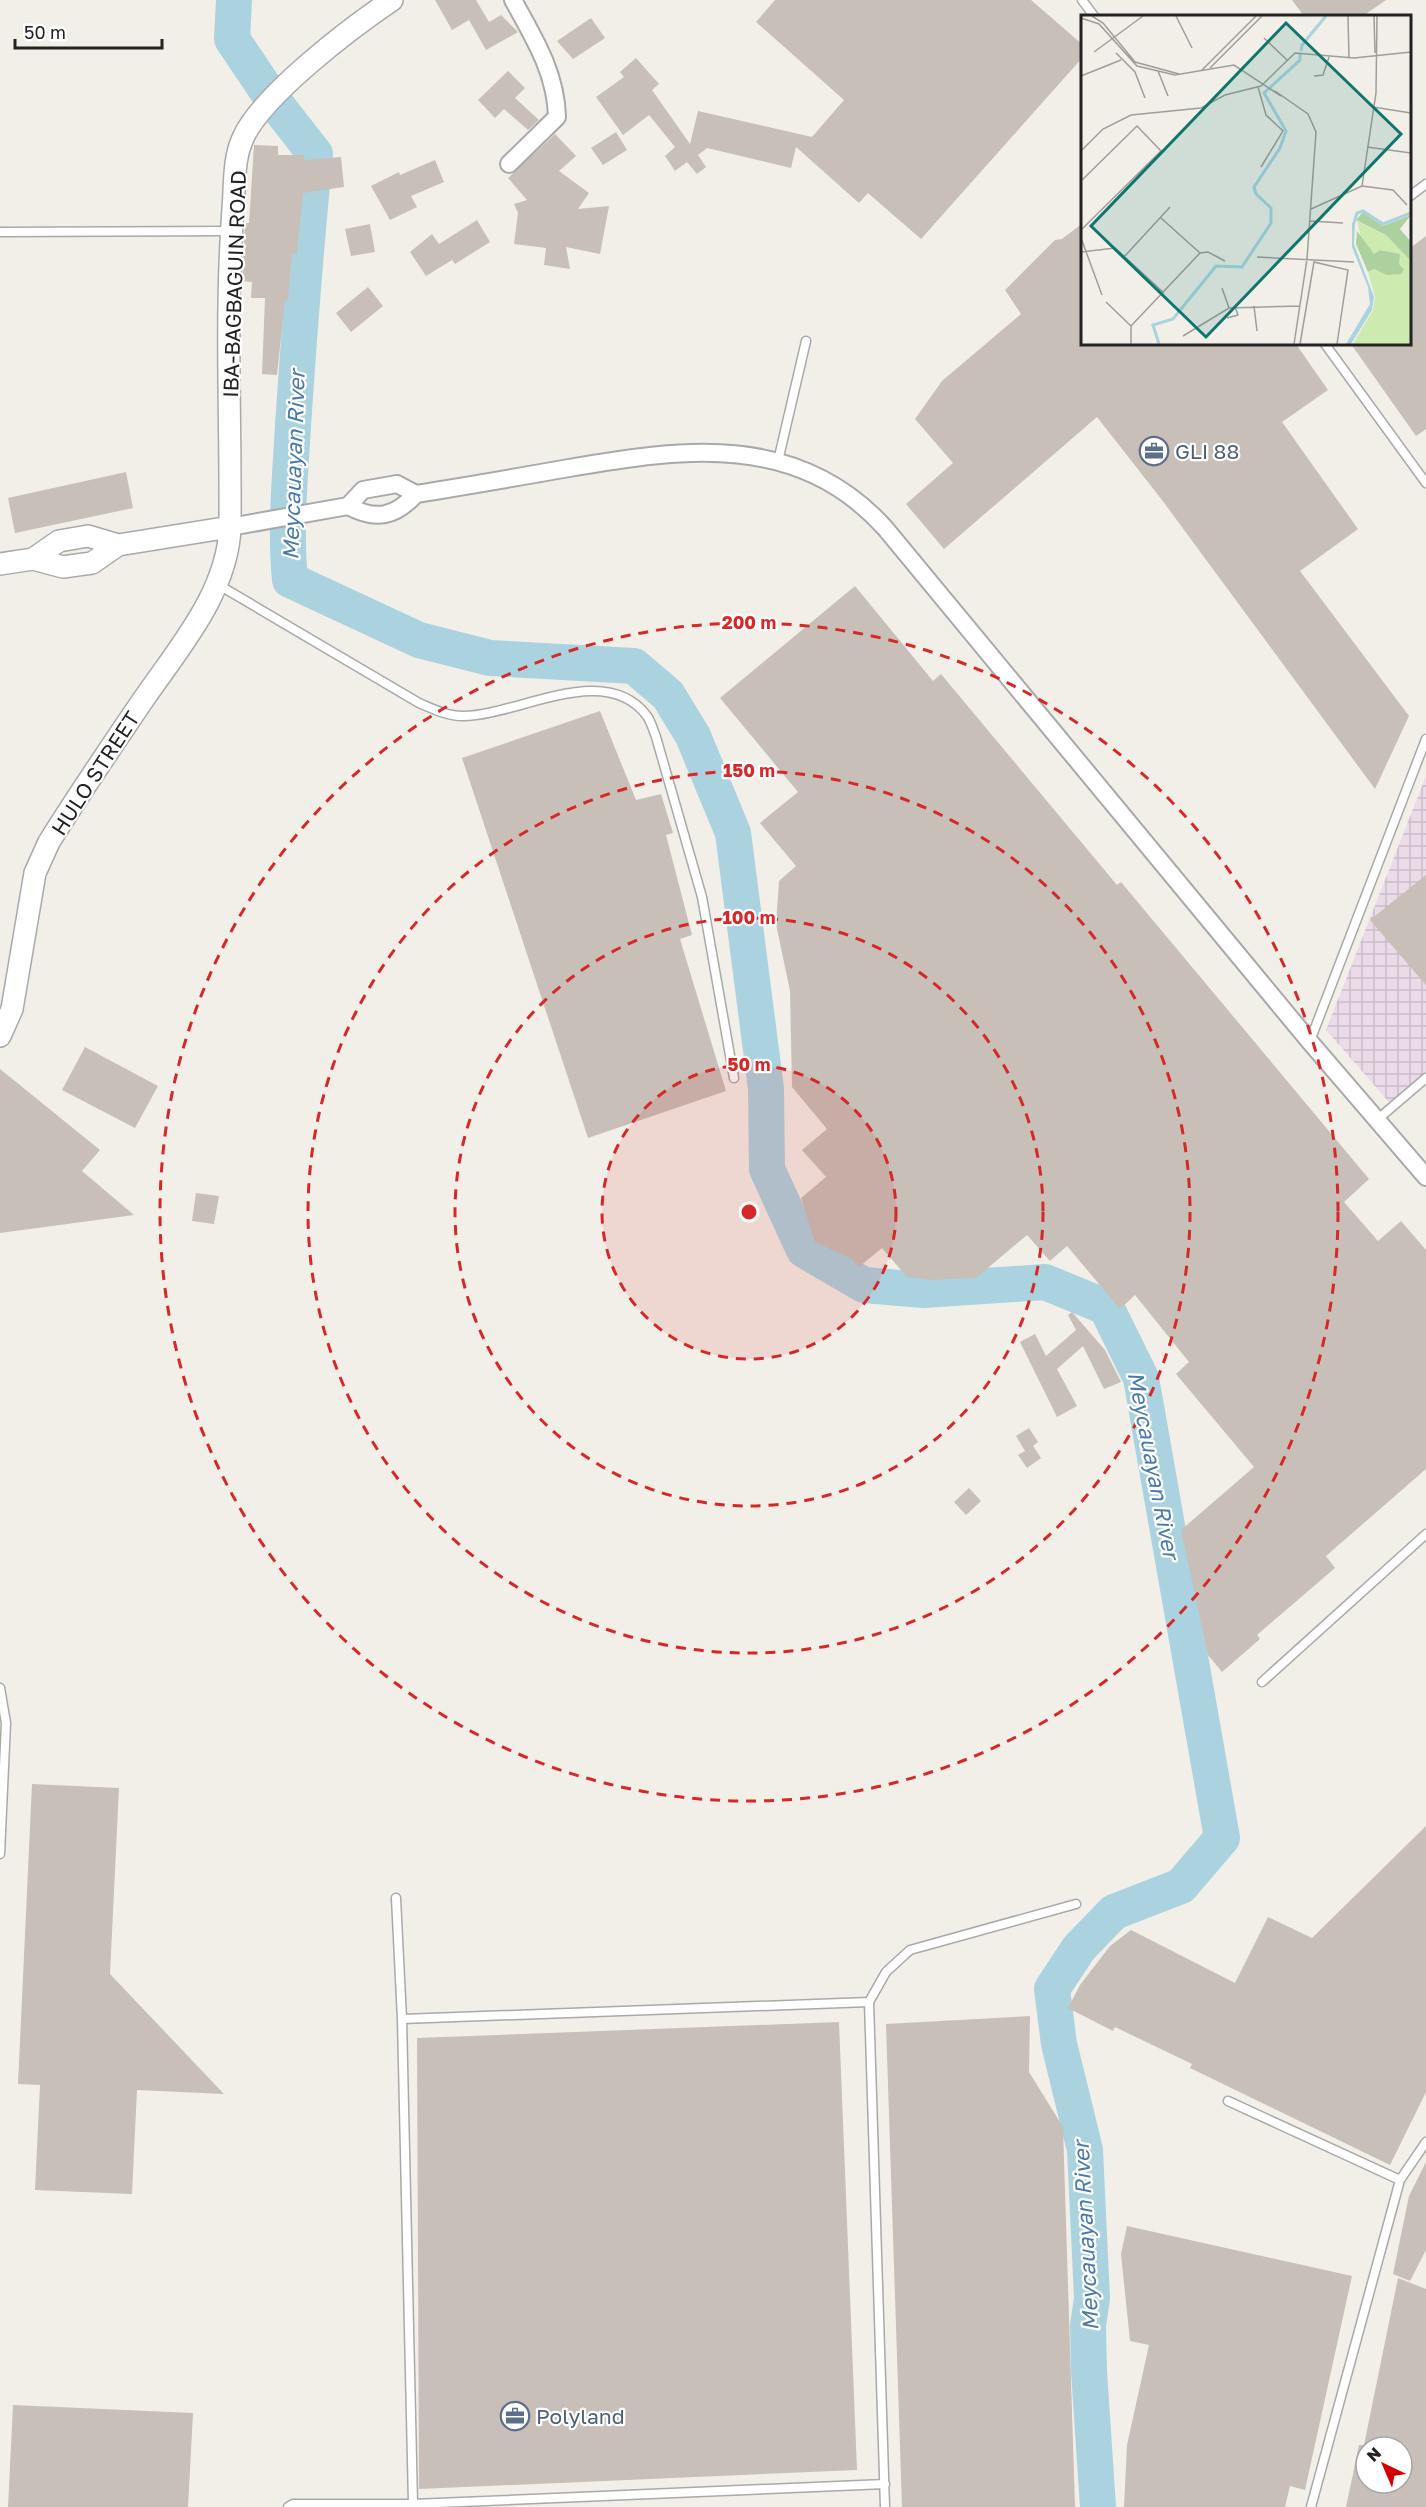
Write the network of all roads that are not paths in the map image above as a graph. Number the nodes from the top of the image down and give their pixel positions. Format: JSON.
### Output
{"nodes":[{"id":1,"x":392,"y":0,"type":"edge"},
{"id":2,"x":513,"y":0,"type":"edge"},
{"id":3,"x":1082,"y":0,"type":"edge"},
{"id":4,"x":1093,"y":15,"type":"edge"},
{"id":5,"x":509,"y":164,"type":"dead end"},
{"id":6,"x":1426,"y":184,"type":"edge"},
{"id":7,"x":1411,"y":195,"type":"edge"},
{"id":8,"x":232,"y":231,"type":"junction"},
{"id":9,"x":0,"y":232,"type":"edge"},
{"id":10,"x":806,"y":341,"type":"dead end"},
{"id":11,"x":1326,"y":345,"type":"edge"},
{"id":12,"x":778,"y":461,"type":"junction"},
{"id":13,"x":1426,"y":483,"type":"edge"},
{"id":14,"x":416,"y":494,"type":"junction"},
{"id":15,"x":348,"y":506,"type":"junction"},
{"id":16,"x":230,"y":527,"type":"junction"},
{"id":17,"x":0,"y":564,"type":"edge"},
{"id":18,"x":216,"y":584,"type":"junction"},
{"id":19,"x":1426,"y":739,"type":"edge"},
{"id":20,"x":0,"y":1036,"type":"edge"},
{"id":21,"x":1310,"y":1042,"type":"junction"},
{"id":22,"x":734,"y":1078,"type":"dead end"},
{"id":23,"x":1426,"y":1078,"type":"edge"},
{"id":24,"x":1378,"y":1119,"type":"junction"},
{"id":25,"x":1426,"y":1177,"type":"edge"},
{"id":26,"x":1426,"y":1534,"type":"edge"},
{"id":27,"x":1262,"y":1682,"type":"dead end"},
{"id":28,"x":0,"y":1688,"type":"edge"},
{"id":29,"x":0,"y":1854,"type":"edge"},
{"id":30,"x":396,"y":1898,"type":"dead end"},
{"id":31,"x":1076,"y":1904,"type":"dead end"},
{"id":32,"x":869,"y":2002,"type":"junction"},
{"id":33,"x":402,"y":2019,"type":"junction"},
{"id":34,"x":1228,"y":2101,"type":"dead end"},
{"id":35,"x":1426,"y":2142,"type":"edge"},
{"id":36,"x":1400,"y":2180,"type":"junction"},
{"id":37,"x":885,"y":2484,"type":"junction"},
{"id":38,"x":413,"y":2504,"type":"junction"},
{"id":39,"x":288,"y":2507,"type":"edge"},
{"id":40,"x":885,"y":2507,"type":"edge"},
{"id":41,"x":1311,"y":2507,"type":"edge"}],
"edges":[{"from":1,"to":8,"type":"street","name":"IBA-BAGBAGUIN ROAD"},
{"from":2,"to":5,"type":"street"},
{"from":3,"to":4,"type":"lane"},
{"from":6,"to":7,"type":"lane"},
{"from":8,"to":9,"type":"lane"},
{"from":8,"to":16,"type":"street","name":"IBA-BAGBAGUIN ROAD"},
{"from":10,"to":12,"type":"lane"},
{"from":11,"to":13,"type":"lane"},
{"from":12,"to":14,"type":"street"},
{"from":12,"to":21,"type":"street"},
{"from":14,"to":15,"type":"street"},
{"from":14,"to":15,"type":"street"},
{"from":15,"to":16,"type":"street"},
{"from":16,"to":17,"type":"street"},
{"from":16,"to":18,"type":"street","name":"HULO STREET"},
{"from":18,"to":20,"type":"street","name":"HULO STREET"},
{"from":18,"to":22,"type":"lane"},
{"from":19,"to":21,"type":"lane"},
{"from":21,"to":24,"type":"street"},
{"from":23,"to":24,"type":"lane"},
{"from":24,"to":25,"type":"street"},
{"from":26,"to":27,"type":"lane"},
{"from":28,"to":29,"type":"lane"},
{"from":30,"to":33,"type":"lane"},
{"from":31,"to":32,"type":"lane"},
{"from":32,"to":33,"type":"lane"},
{"from":32,"to":37,"type":"lane"},
{"from":33,"to":38,"type":"lane"},
{"from":34,"to":36,"type":"lane"},
{"from":35,"to":36,"type":"lane"},
{"from":36,"to":41,"type":"lane"},
{"from":37,"to":38,"type":"lane"},
{"from":37,"to":40,"type":"lane"},
{"from":38,"to":39,"type":"lane"}]}
